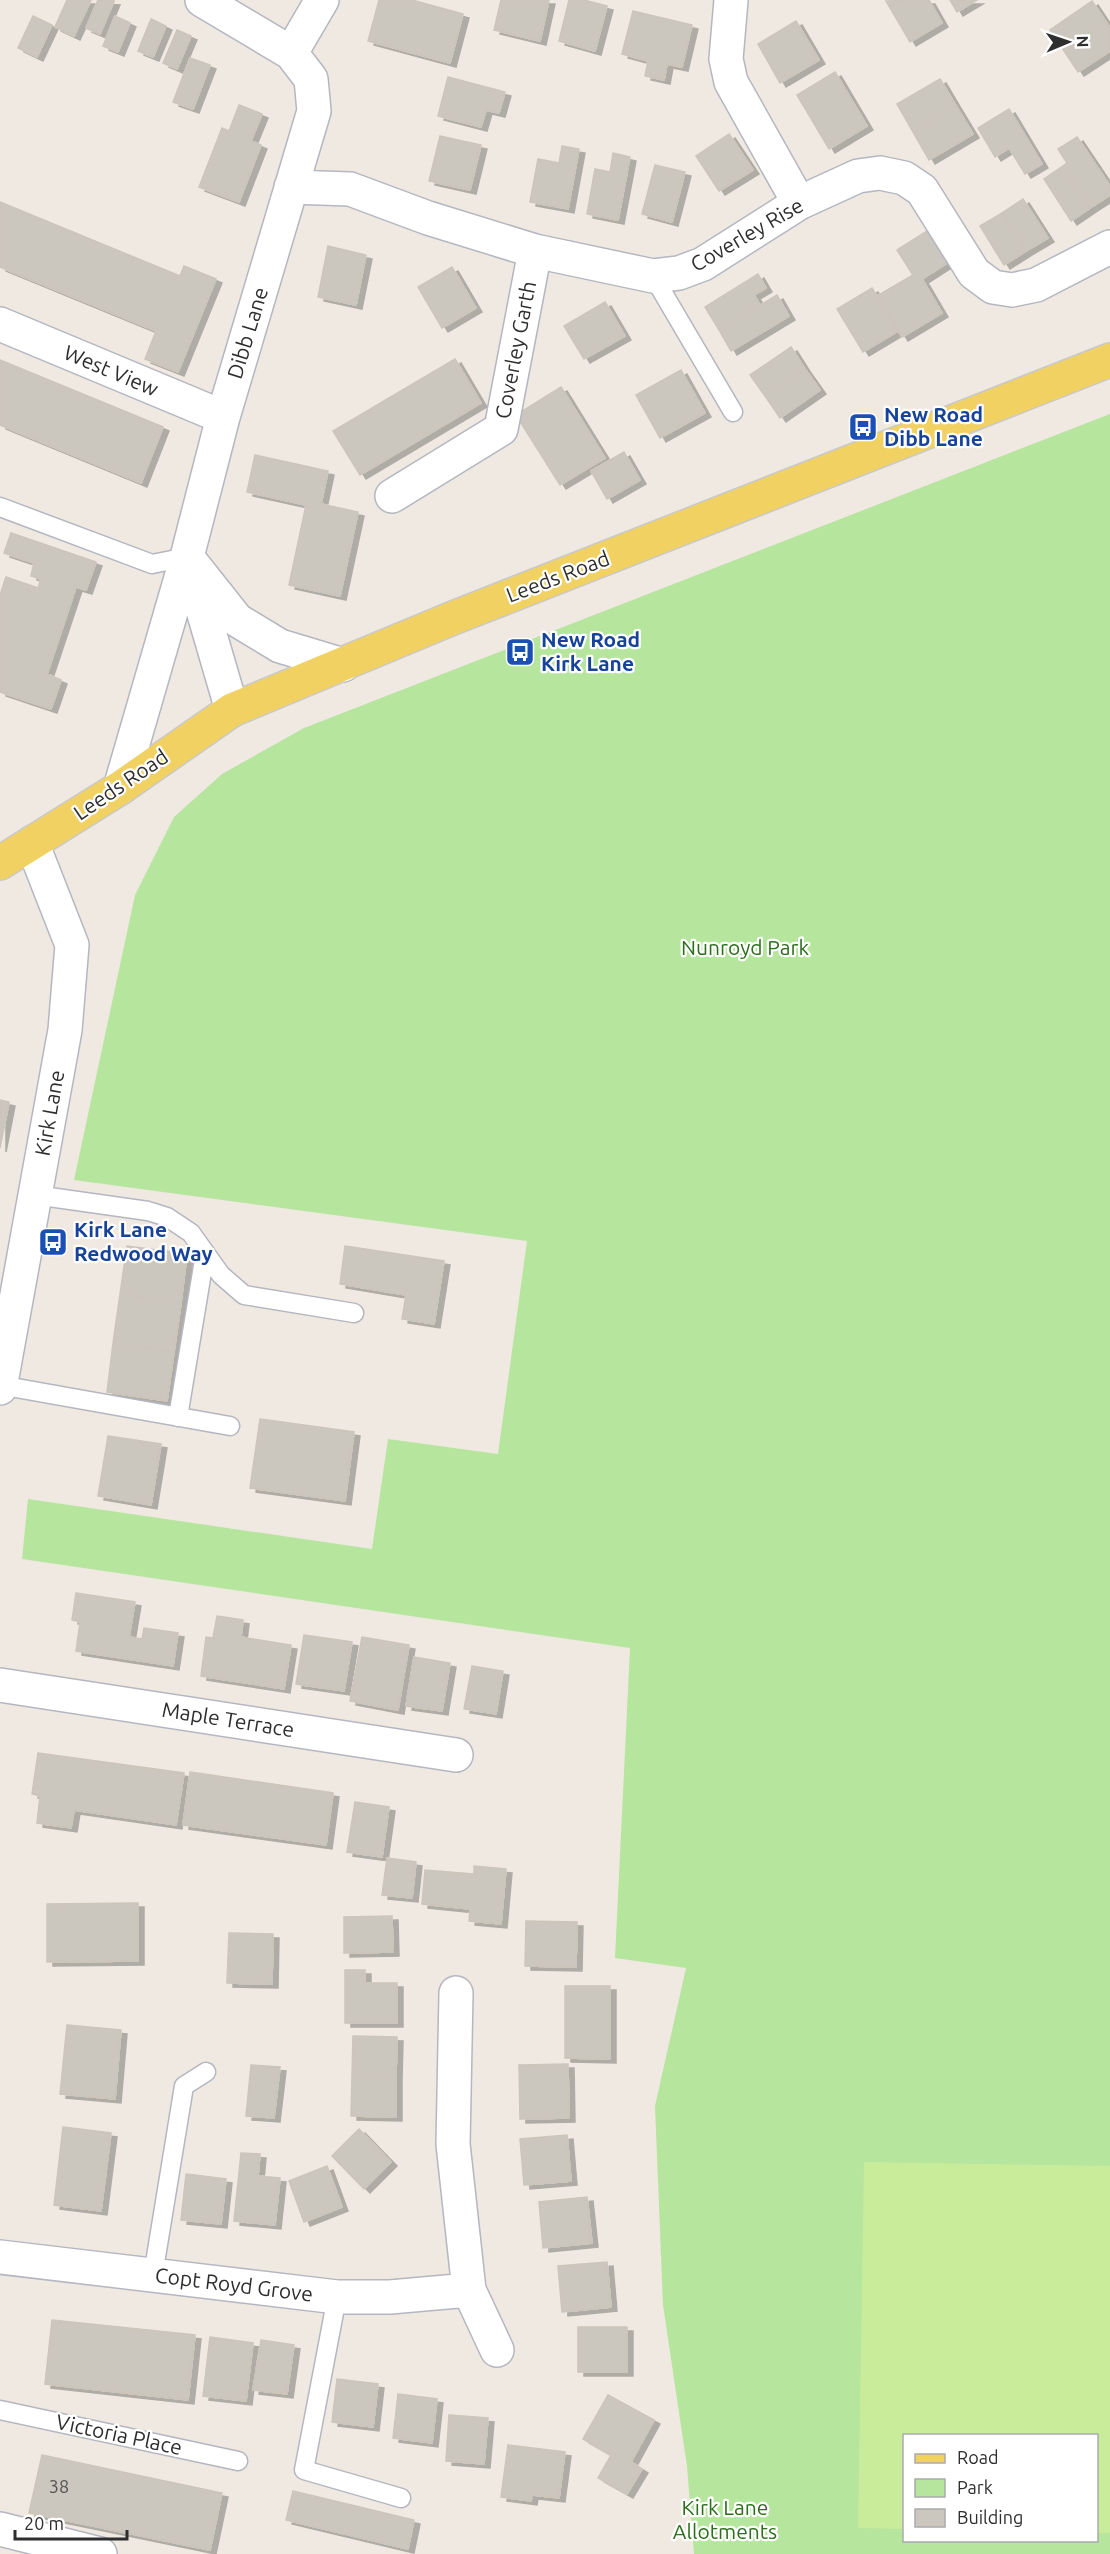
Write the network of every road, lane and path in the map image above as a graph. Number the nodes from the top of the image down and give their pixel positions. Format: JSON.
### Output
{"nodes":[{"id":1,"x":202,"y":0,"type":"edge"},
{"id":2,"x":322,"y":0,"type":"edge"},
{"id":3,"x":731,"y":0,"type":"edge"},
{"id":4,"x":291,"y":53,"type":"junction"},
{"id":5,"x":291,"y":187,"type":"junction"},
{"id":6,"x":799,"y":203,"type":"junction"},
{"id":7,"x":1110,"y":247,"type":"edge"},
{"id":8,"x":535,"y":251,"type":"junction"},
{"id":9,"x":653,"y":276,"type":"junction"},
{"id":10,"x":0,"y":324,"type":"edge"},
{"id":11,"x":1110,"y":360,"type":"edge"},
{"id":12,"x":733,"y":412,"type":"dead end"},
{"id":13,"x":223,"y":417,"type":"junction"},
{"id":14,"x":392,"y":496,"type":"dead end"},
{"id":15,"x":0,"y":507,"type":"edge"},
{"id":16,"x":187,"y":557,"type":"junction"},
{"id":17,"x":343,"y":665,"type":"junction"},
{"id":18,"x":232,"y":710,"type":"junction"},
{"id":19,"x":120,"y":788,"type":"junction"},
{"id":20,"x":32,"y":843,"type":"junction"},
{"id":21,"x":0,"y":863,"type":"edge"},
{"id":22,"x":34,"y":1195,"type":"junction"},
{"id":23,"x":205,"y":1254,"type":"junction"},
{"id":24,"x":354,"y":1313,"type":"dead end"},
{"id":25,"x":0,"y":1386,"type":"edge"},
{"id":26,"x":178,"y":1417,"type":"junction"},
{"id":27,"x":230,"y":1426,"type":"dead end"},
{"id":28,"x":0,"y":1685,"type":"edge"},
{"id":29,"x":456,"y":1755,"type":"dead end"},
{"id":30,"x":456,"y":1993,"type":"dead end"},
{"id":31,"x":206,"y":2072,"type":"dead end"},
{"id":32,"x":0,"y":2258,"type":"edge"},
{"id":33,"x":153,"y":2275,"type":"junction"},
{"id":34,"x":469,"y":2290,"type":"junction"},
{"id":35,"x":337,"y":2297,"type":"junction"},
{"id":36,"x":497,"y":2350,"type":"dead end"},
{"id":37,"x":0,"y":2410,"type":"edge"},
{"id":38,"x":238,"y":2461,"type":"dead end"},
{"id":39,"x":401,"y":2498,"type":"dead end"},
{"id":40,"x":0,"y":2529,"type":"edge"},
{"id":41,"x":100,"y":2554,"type":"edge"}],
"edges":[{"from":1,"to":4,"type":"street"},
{"from":2,"to":4,"type":"street"},
{"from":3,"to":6,"type":"street"},
{"from":4,"to":5,"type":"street","name":"Dibb Lane"},
{"from":5,"to":8,"type":"street","name":"Coverley Rise"},
{"from":5,"to":13,"type":"street","name":"Dibb Lane"},
{"from":6,"to":7,"type":"street","name":"Coverley Rise"},
{"from":6,"to":9,"type":"street","name":"Coverley Rise"},
{"from":8,"to":9,"type":"street","name":"Coverley Rise"},
{"from":8,"to":14,"type":"street","name":"Coverley Garth"},
{"from":9,"to":12,"type":"lane"},
{"from":10,"to":13,"type":"street","name":"West View"},
{"from":11,"to":17,"type":"main road","name":"Leeds Road"},
{"from":13,"to":16,"type":"street","name":"Dibb Lane"},
{"from":15,"to":16,"type":"lane"},
{"from":16,"to":17,"type":"street"},
{"from":16,"to":18,"type":"street"},
{"from":16,"to":19,"type":"street","name":"Dibb Lane"},
{"from":17,"to":18,"type":"main road","name":"Leeds Road"},
{"from":18,"to":19,"type":"main road","name":"Leeds Road"},
{"from":19,"to":20,"type":"main road","name":"Leeds Road"},
{"from":20,"to":21,"type":"main road","name":"Leeds Road"},
{"from":20,"to":22,"type":"street","name":"Kirk Lane"},
{"from":22,"to":23,"type":"lane"},
{"from":22,"to":25,"type":"street","name":"Kirk Lane"},
{"from":23,"to":24,"type":"lane"},
{"from":23,"to":26,"type":"lane"},
{"from":25,"to":26,"type":"lane"},
{"from":26,"to":27,"type":"lane"},
{"from":28,"to":29,"type":"street","name":"Maple Terrace"},
{"from":30,"to":34,"type":"street"},
{"from":31,"to":33,"type":"lane"},
{"from":32,"to":33,"type":"street","name":"Copt Royd Grove"},
{"from":33,"to":35,"type":"street","name":"Copt Royd Grove"},
{"from":34,"to":35,"type":"street","name":"Copt Royd Grove"},
{"from":34,"to":36,"type":"street"},
{"from":35,"to":39,"type":"lane"},
{"from":37,"to":38,"type":"lane","name":"Victoria Place"},
{"from":40,"to":41,"type":"street"}]}
